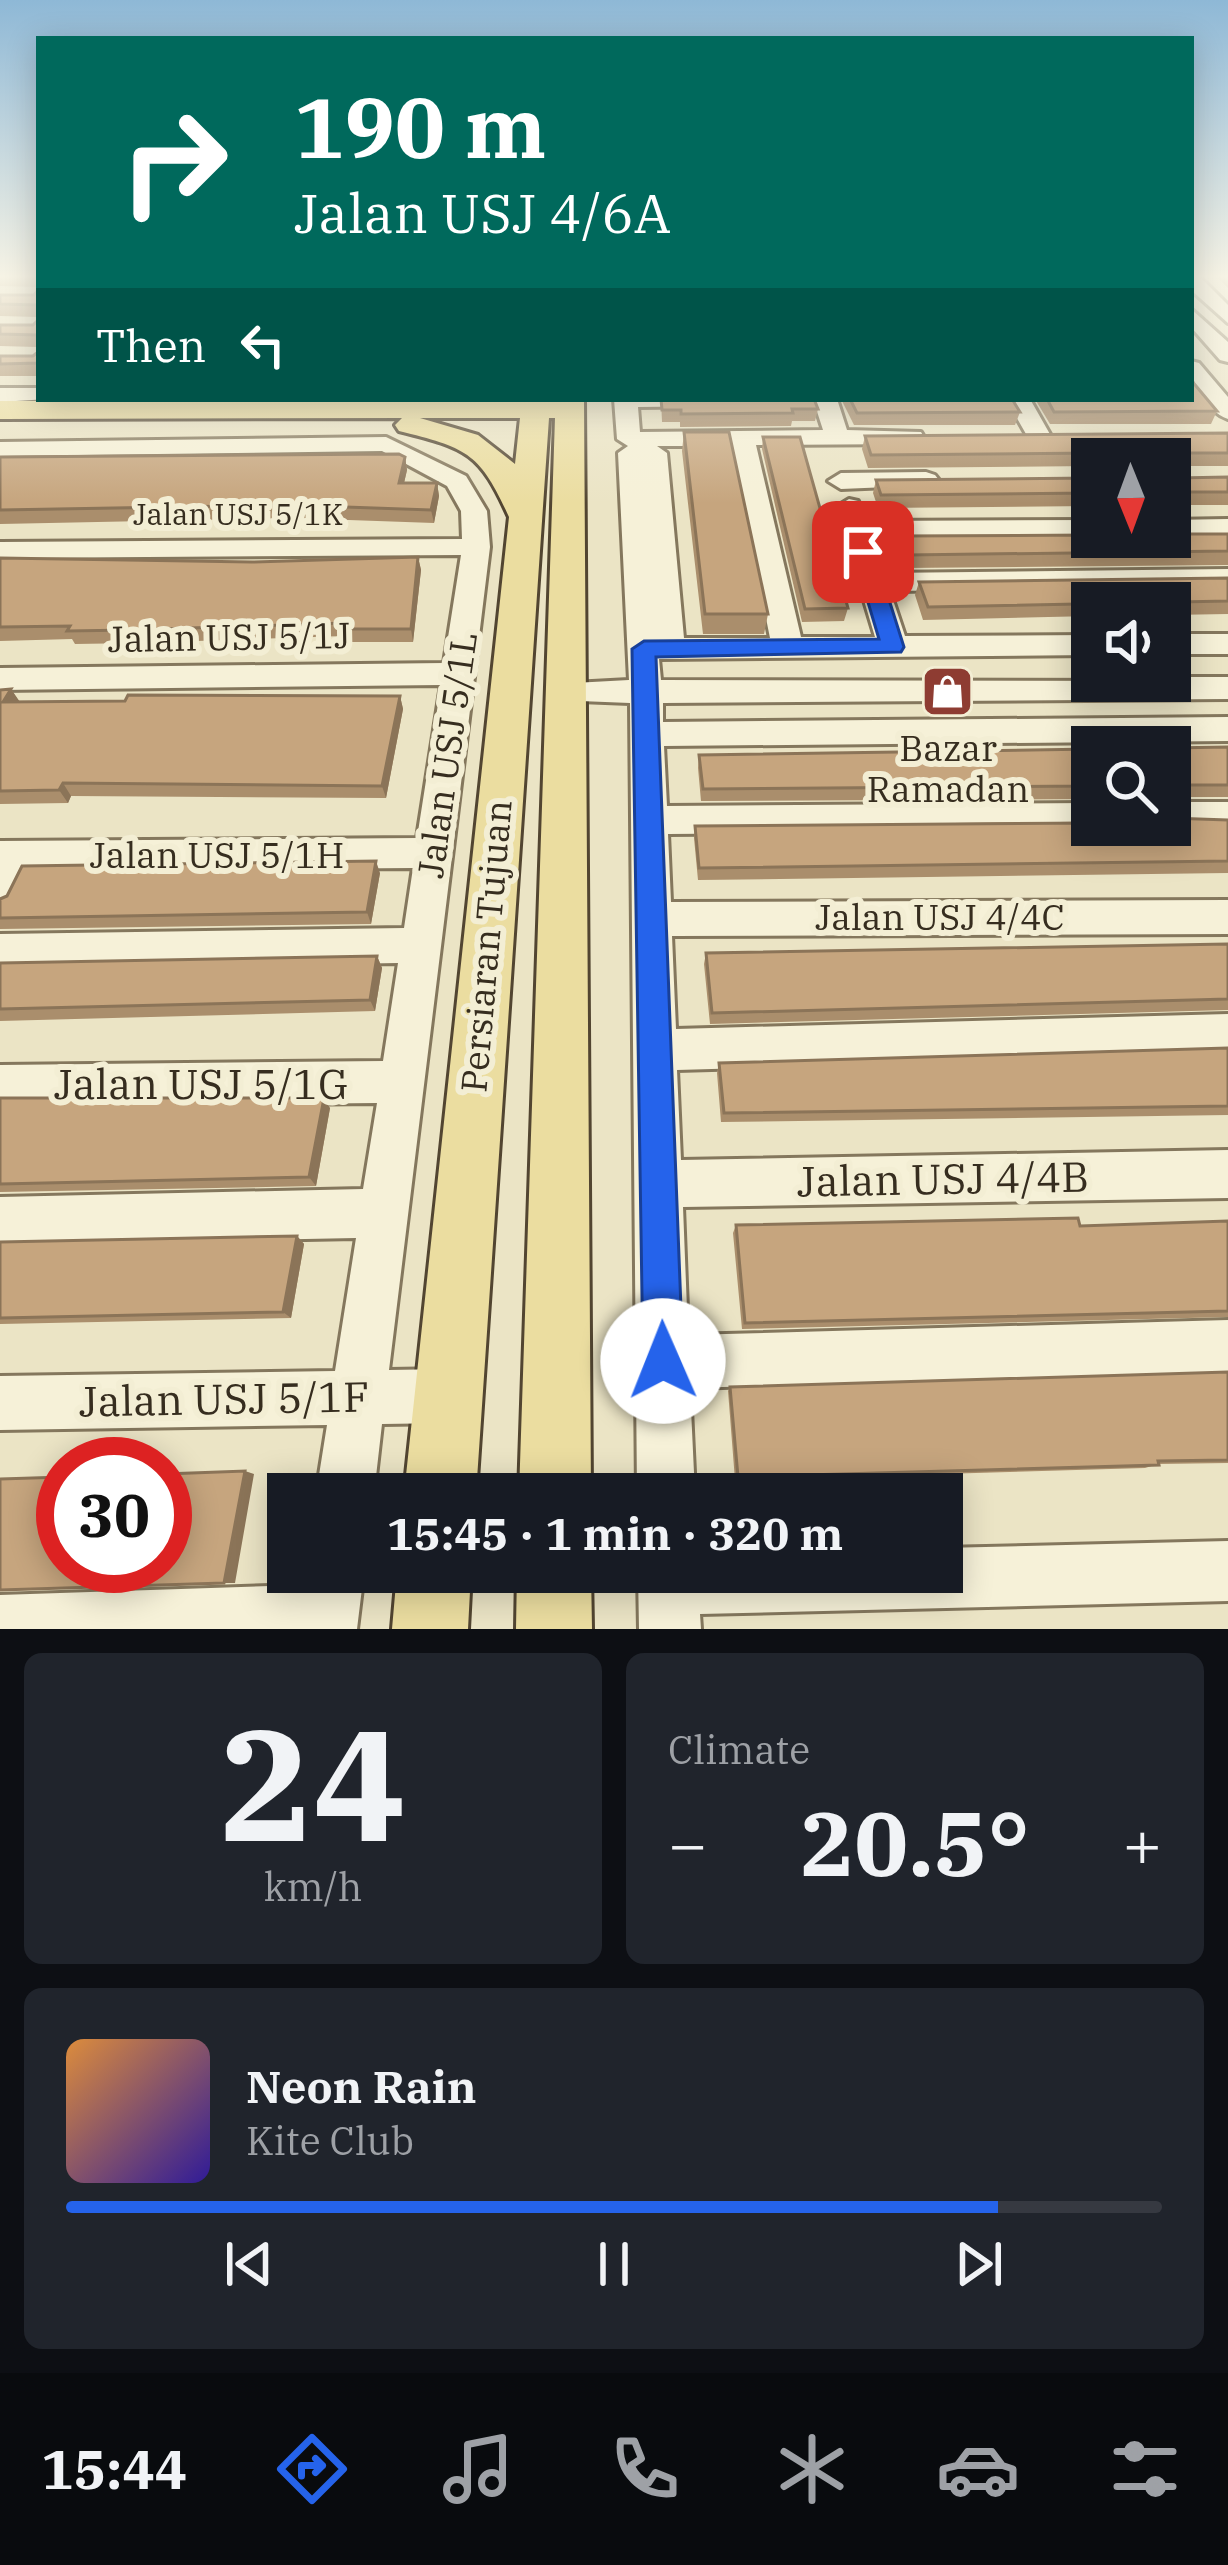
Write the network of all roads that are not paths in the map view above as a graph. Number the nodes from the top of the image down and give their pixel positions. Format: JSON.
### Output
{"nodes":[{"id":1,"x":36,"y":370,"type":"edge"},
{"id":2,"x":1194,"y":373,"type":"edge"},
{"id":3,"x":14,"y":399,"type":"edge"},
{"id":4,"x":1211,"y":401,"type":"edge"},
{"id":5,"x":81,"y":402,"type":"edge"},
{"id":6,"x":456,"y":402,"type":"edge"},
{"id":7,"x":626,"y":402,"type":"edge"},
{"id":8,"x":826,"y":402,"type":"edge"},
{"id":9,"x":1020,"y":402,"type":"edge"},
{"id":10,"x":552,"y":411,"type":"edge"},
{"id":11,"x":418,"y":417,"type":"junction"},
{"id":12,"x":0,"y":429,"type":"edge"},
{"id":13,"x":832,"y":437,"type":"junction"},
{"id":14,"x":946,"y":437,"type":"edge"},
{"id":15,"x":742,"y":438,"type":"junction"},
{"id":16,"x":0,"y":449,"type":"edge"},
{"id":17,"x":1050,"y":464,"type":"edge"},
{"id":18,"x":950,"y":480,"type":"edge"},
{"id":19,"x":841,"y":481,"type":"junction"},
{"id":20,"x":1068,"y":495,"type":"edge"},
{"id":21,"x":1071,"y":500,"type":"edge"},
{"id":22,"x":525,"y":522,"type":"junction"},
{"id":23,"x":1228,"y":527,"type":"edge"},
{"id":24,"x":1191,"y":528,"type":"edge"},
{"id":25,"x":856,"y":529,"type":"junction"},
{"id":26,"x":1071,"y":532,"type":"edge"},
{"id":27,"x":476,"y":547,"type":"junction"},
{"id":28,"x":0,"y":550,"type":"edge"},
{"id":29,"x":1228,"y":578,"type":"edge"},
{"id":30,"x":873,"y":582,"type":"junction"},
{"id":31,"x":1191,"y":583,"type":"edge"},
{"id":32,"x":1071,"y":589,"type":"edge"},
{"id":33,"x":1191,"y":644,"type":"edge"},
{"id":34,"x":1228,"y":644,"type":"edge"},
{"id":35,"x":1071,"y":645,"type":"edge"},
{"id":36,"x":893,"y":647,"type":"junction"},
{"id":37,"x":788,"y":648,"type":"junction"},
{"id":38,"x":657,"y":649,"type":"junction"},
{"id":39,"x":458,"y":674,"type":"junction"},
{"id":40,"x":0,"y":679,"type":"edge"},
{"id":41,"x":1228,"y":688,"type":"edge"},
{"id":42,"x":566,"y":692,"type":"junction"},
{"id":43,"x":647,"y":713,"type":"junction"},
{"id":44,"x":1228,"y":729,"type":"edge"},
{"id":45,"x":1191,"y":816,"type":"edge"},
{"id":46,"x":1228,"y":816,"type":"edge"},
{"id":47,"x":1071,"y":817,"type":"edge"},
{"id":48,"x":649,"y":820,"type":"junction"},
{"id":49,"x":434,"y":853,"type":"junction"},
{"id":50,"x":9,"y":856,"type":"edge"},
{"id":51,"x":0,"y":895,"type":"edge"},
{"id":52,"x":1228,"y":916,"type":"edge"},
{"id":53,"x":652,"y":919,"type":"junction"},
{"id":54,"x":421,"y":945,"type":"junction"},
{"id":55,"x":0,"y":952,"type":"edge"},
{"id":56,"x":1228,"y":1034,"type":"edge"},
{"id":57,"x":655,"y":1050,"type":"junction"},
{"id":58,"x":402,"y":1082,"type":"junction"},
{"id":59,"x":0,"y":1086,"type":"edge"},
{"id":60,"x":1228,"y":1174,"type":"edge"},
{"id":61,"x":658,"y":1184,"type":"junction"},
{"id":62,"x":384,"y":1213,"type":"junction"},
{"id":63,"x":0,"y":1221,"type":"edge"},
{"id":64,"x":1228,"y":1346,"type":"edge"},
{"id":65,"x":663,"y":1361,"type":"junction"},
{"id":66,"x":448,"y":1396,"type":"junction"},
{"id":67,"x":358,"y":1397,"type":"junction"},
{"id":68,"x":0,"y":1403,"type":"edge"},
{"id":69,"x":348,"y":1473,"type":"edge"},
{"id":70,"x":442,"y":1473,"type":"edge"},
{"id":71,"x":555,"y":1473,"type":"edge"},
{"id":72,"x":666,"y":1473,"type":"edge"},
{"id":73,"x":1228,"y":1571,"type":"edge"},
{"id":74,"x":433,"y":1593,"type":"edge"},
{"id":75,"x":554,"y":1593,"type":"edge"},
{"id":76,"x":668,"y":1595,"type":"edge"},
{"id":77,"x":329,"y":1605,"type":"edge"},
{"id":78,"x":0,"y":1626,"type":"edge"},
{"id":79,"x":430,"y":1629,"type":"edge"},
{"id":80,"x":554,"y":1629,"type":"edge"}],
"edges":[{"from":1,"to":3,"type":"street"},
{"from":2,"to":4,"type":"street"},
{"from":5,"to":11,"type":"main road"},
{"from":6,"to":11,"type":"main road"},
{"from":7,"to":15,"type":"street"},
{"from":8,"to":13,"type":"street"},
{"from":9,"to":17,"type":"street"},
{"from":10,"to":11,"type":"main road"},
{"from":10,"to":22,"type":"main road","name":"Persiaran Tujuan"},
{"from":10,"to":42,"type":"main road","name":"Persiaran Tujuan"},
{"from":11,"to":12,"type":"main road"},
{"from":11,"to":22,"type":"main road"},
{"from":13,"to":14,"type":"street"},
{"from":13,"to":15,"type":"street"},
{"from":13,"to":19,"type":"street"},
{"from":15,"to":37,"type":"street"},
{"from":16,"to":27,"type":"street","name":"Jalan USJ 5/1L"},
{"from":18,"to":19,"type":"street"},
{"from":19,"to":25,"type":"street"},
{"from":20,"to":21,"type":"street"},
{"from":22,"to":66,"type":"main road","name":"Persiaran Tujuan"},
{"from":23,"to":24,"type":"street"},
{"from":25,"to":26,"type":"street"},
{"from":25,"to":30,"type":"street"},
{"from":27,"to":28,"type":"street","name":"Jalan USJ 5/1K"},
{"from":27,"to":39,"type":"street","name":"Jalan USJ 5/1L"},
{"from":29,"to":31,"type":"street"},
{"from":30,"to":32,"type":"street"},
{"from":30,"to":36,"type":"street"},
{"from":33,"to":34,"type":"street"},
{"from":35,"to":36,"type":"street"},
{"from":36,"to":37,"type":"street"},
{"from":37,"to":38,"type":"street"},
{"from":38,"to":38,"type":"street"},
{"from":38,"to":43,"type":"street"},
{"from":39,"to":40,"type":"street","name":"Jalan USJ 5/1J"},
{"from":39,"to":49,"type":"street","name":"Jalan USJ 5/1L"},
{"from":41,"to":43,"type":"street"},
{"from":42,"to":43,"type":"street"},
{"from":42,"to":71,"type":"main road","name":"Persiaran Tujuan"},
{"from":43,"to":44,"type":"street"},
{"from":43,"to":48,"type":"street"},
{"from":45,"to":46,"type":"street"},
{"from":47,"to":48,"type":"street"},
{"from":48,"to":53,"type":"street"},
{"from":49,"to":50,"type":"street","name":"Jalan USJ 5/1H"},
{"from":49,"to":54,"type":"street","name":"Jalan USJ 5/1L"},
{"from":50,"to":51,"type":"street"},
{"from":52,"to":53,"type":"street","name":"Jalan USJ 4/4C"},
{"from":53,"to":57,"type":"street"},
{"from":54,"to":55,"type":"street"},
{"from":54,"to":58,"type":"street","name":"Jalan USJ 5/1L"},
{"from":56,"to":57,"type":"street"},
{"from":57,"to":61,"type":"street"},
{"from":58,"to":59,"type":"street","name":"Jalan USJ 5/1G"},
{"from":58,"to":62,"type":"street","name":"Jalan USJ 5/1L"},
{"from":60,"to":61,"type":"street","name":"Jalan USJ 4/4B"},
{"from":61,"to":65,"type":"street"},
{"from":62,"to":63,"type":"street"},
{"from":62,"to":67,"type":"street","name":"Jalan USJ 5/1L"},
{"from":64,"to":65,"type":"street"},
{"from":65,"to":72,"type":"street"},
{"from":66,"to":67,"type":"street","name":"Jalan USJ 5/1F"},
{"from":66,"to":70,"type":"main road","name":"Persiaran Tujuan"},
{"from":67,"to":68,"type":"street","name":"Jalan USJ 5/1F"},
{"from":67,"to":69,"type":"street","name":"Jalan USJ 5/1L"},
{"from":73,"to":76,"type":"street"},
{"from":74,"to":79,"type":"main road"},
{"from":75,"to":80,"type":"main road"},
{"from":77,"to":78,"type":"street"}]}
